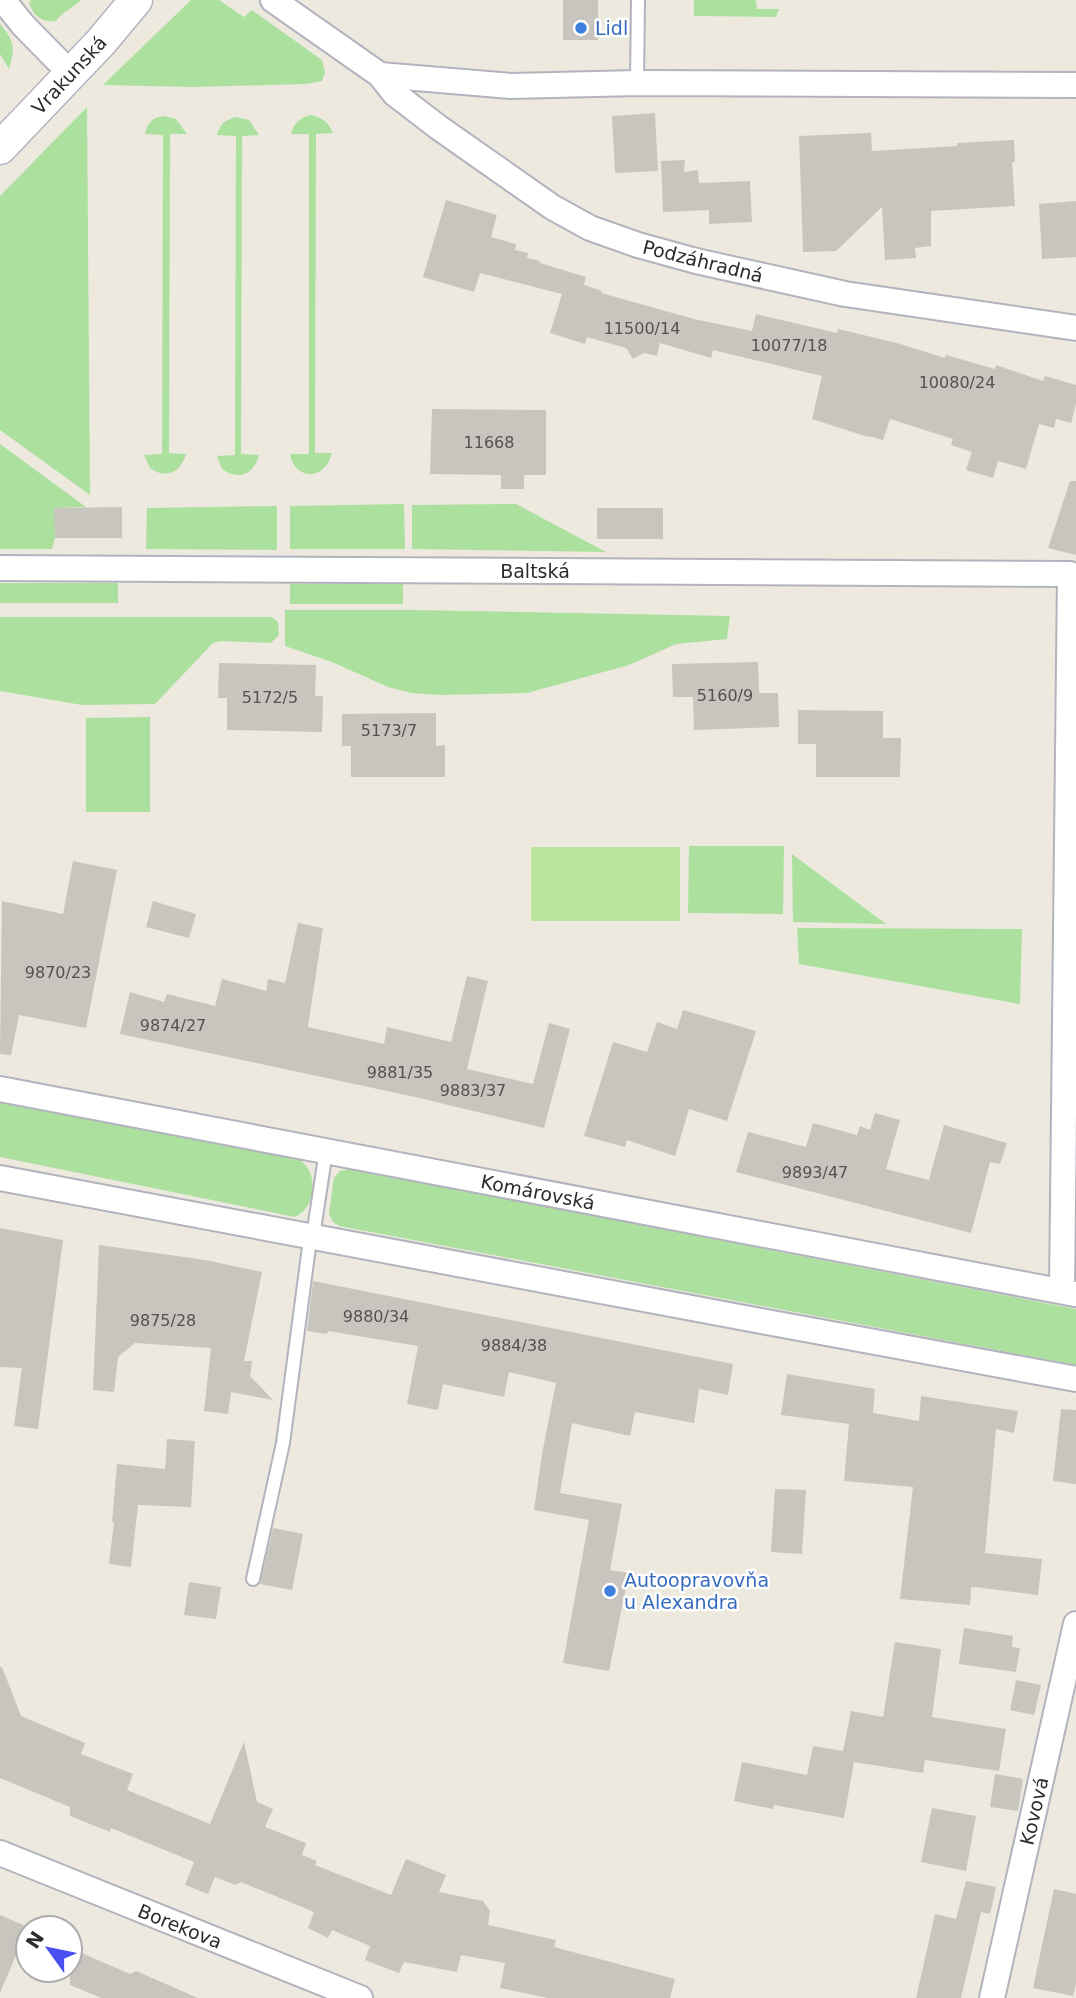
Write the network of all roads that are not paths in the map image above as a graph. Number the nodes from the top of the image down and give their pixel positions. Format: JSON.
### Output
{"nodes":[{"id":1,"x":3,"y":0,"type":"edge"},
{"id":2,"x":136,"y":0,"type":"edge"},
{"id":3,"x":273,"y":0,"type":"edge"},
{"id":4,"x":638,"y":0,"type":"edge"},
{"id":5,"x":71,"y":74,"type":"junction"},
{"id":6,"x":380,"y":75,"type":"junction"},
{"id":7,"x":637,"y":83,"type":"junction"},
{"id":8,"x":1076,"y":85,"type":"edge"},
{"id":9,"x":0,"y":148,"type":"edge"},
{"id":10,"x":1076,"y":328,"type":"edge"},
{"id":11,"x":0,"y":568,"type":"edge"},
{"id":12,"x":1073,"y":574,"type":"edge"},
{"id":13,"x":0,"y":1089,"type":"edge"},
{"id":14,"x":326,"y":1151,"type":"junction"},
{"id":15,"x":0,"y":1178,"type":"edge"},
{"id":16,"x":313,"y":1236,"type":"junction"},
{"id":17,"x":1069,"y":1292,"type":"edge"},
{"id":18,"x":1076,"y":1379,"type":"edge"},
{"id":19,"x":253,"y":1579,"type":"dead end"},
{"id":20,"x":1076,"y":1624,"type":"edge"},
{"id":21,"x":0,"y":1853,"type":"edge"},
{"id":22,"x":360,"y":1998,"type":"edge"},
{"id":23,"x":992,"y":1998,"type":"edge"}],
"edges":[{"from":1,"to":5,"type":"street"},
{"from":2,"to":5,"type":"street","name":"Vrakunská"},
{"from":3,"to":6,"type":"street","name":"Podzáhradná"},
{"from":4,"to":7,"type":"lane"},
{"from":5,"to":9,"type":"street","name":"Vrakunská"},
{"from":6,"to":7,"type":"street"},
{"from":6,"to":10,"type":"street","name":"Podzáhradná"},
{"from":7,"to":8,"type":"street"},
{"from":11,"to":12,"type":"street","name":"Baltská"},
{"from":12,"to":17,"type":"street","name":"Baltská"},
{"from":13,"to":14,"type":"street","name":"Komárovská"},
{"from":14,"to":16,"type":"lane"},
{"from":14,"to":17,"type":"street","name":"Komárovská"},
{"from":15,"to":16,"type":"street"},
{"from":16,"to":18,"type":"street"},
{"from":16,"to":19,"type":"lane"},
{"from":20,"to":23,"type":"street","name":"Kovová"},
{"from":21,"to":22,"type":"street","name":"Borekova"}]}
